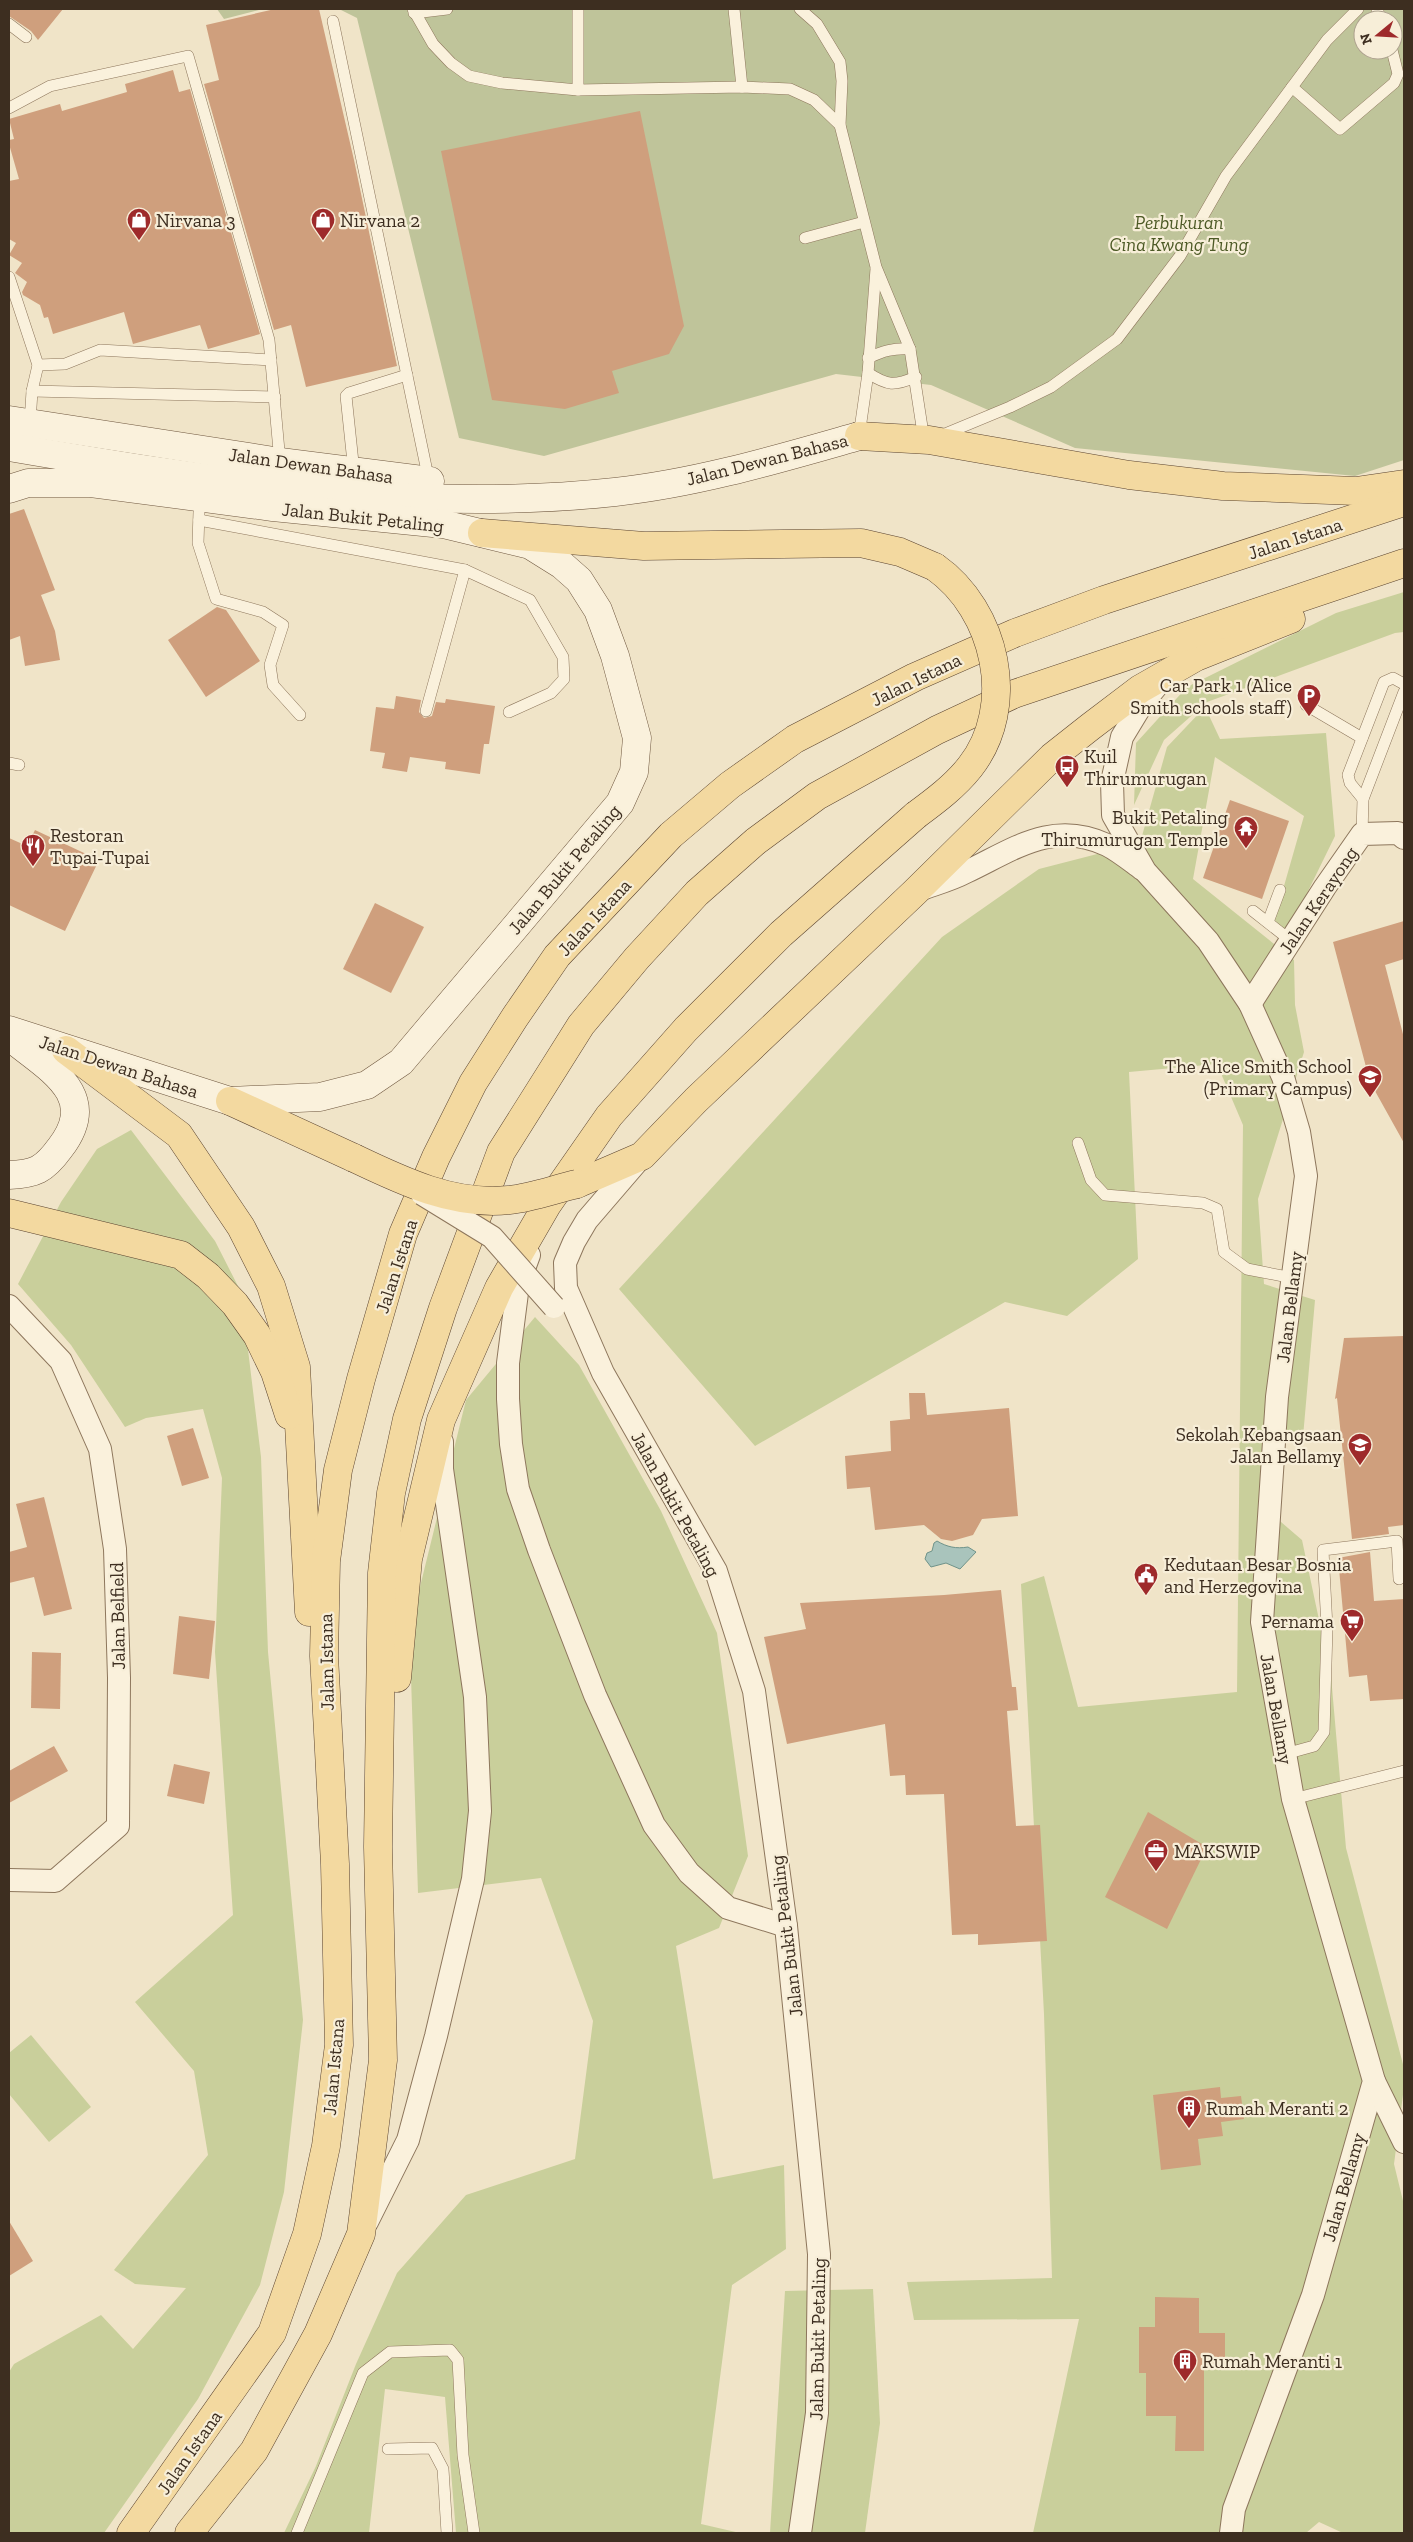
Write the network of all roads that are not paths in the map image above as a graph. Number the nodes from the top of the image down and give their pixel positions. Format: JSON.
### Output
{"nodes":[{"id":1,"x":447,"y":9,"type":"edge"},
{"id":2,"x":578,"y":9,"type":"edge"},
{"id":3,"x":734,"y":9,"type":"edge"},
{"id":4,"x":800,"y":9,"type":"edge"},
{"id":5,"x":1358,"y":9,"type":"edge"},
{"id":6,"x":413,"y":11,"type":"edge"},
{"id":7,"x":333,"y":21,"type":"dead end"},
{"id":8,"x":9,"y":24,"type":"edge"},
{"id":9,"x":26,"y":37,"type":"dead end"},
{"id":10,"x":1394,"y":60,"type":"edge"},
{"id":11,"x":742,"y":87,"type":"junction"},
{"id":12,"x":1292,"y":87,"type":"junction"},
{"id":13,"x":578,"y":90,"type":"junction"},
{"id":14,"x":9,"y":108,"type":"edge"},
{"id":15,"x":840,"y":125,"type":"junction"},
{"id":16,"x":864,"y":222,"type":"junction"},
{"id":17,"x":805,"y":238,"type":"dead end"},
{"id":18,"x":876,"y":267,"type":"junction"},
{"id":19,"x":9,"y":277,"type":"edge"},
{"id":20,"x":910,"y":349,"type":"junction"},
{"id":21,"x":868,"y":358,"type":"junction"},
{"id":22,"x":271,"y":360,"type":"junction"},
{"id":23,"x":38,"y":365,"type":"junction"},
{"id":24,"x":868,"y":373,"type":"junction"},
{"id":25,"x":407,"y":375,"type":"junction"},
{"id":26,"x":916,"y":376,"type":"junction"},
{"id":27,"x":32,"y":391,"type":"junction"},
{"id":28,"x":275,"y":397,"type":"junction"},
{"id":29,"x":19,"y":422,"type":"edge"},
{"id":30,"x":859,"y":436,"type":"junction"},
{"id":31,"x":927,"y":440,"type":"junction"},
{"id":32,"x":9,"y":447,"type":"edge"},
{"id":33,"x":354,"y":472,"type":"junction"},
{"id":34,"x":277,"y":475,"type":"junction"},
{"id":35,"x":429,"y":481,"type":"junction"},
{"id":36,"x":1404,"y":484,"type":"edge"},
{"id":37,"x":9,"y":489,"type":"edge"},
{"id":38,"x":616,"y":492,"type":"junction"},
{"id":39,"x":1404,"y":502,"type":"edge"},
{"id":40,"x":199,"y":509,"type":"junction"},
{"id":41,"x":443,"y":524,"type":"junction"},
{"id":42,"x":482,"y":533,"type":"junction"},
{"id":43,"x":1404,"y":563,"type":"edge"},
{"id":44,"x":465,"y":570,"type":"junction"},
{"id":45,"x":1404,"y":570,"type":"edge"},
{"id":46,"x":1168,"y":673,"type":"junction"},
{"id":47,"x":1404,"y":684,"type":"edge"},
{"id":48,"x":1404,"y":692,"type":"edge"},
{"id":49,"x":1306,"y":705,"type":"dead end"},
{"id":50,"x":426,"y":711,"type":"dead end"},
{"id":51,"x":509,"y":712,"type":"dead end"},
{"id":52,"x":300,"y":715,"type":"dead end"},
{"id":53,"x":1362,"y":738,"type":"junction"},
{"id":54,"x":1363,"y":798,"type":"junction"},
{"id":55,"x":1362,"y":834,"type":"junction"},
{"id":56,"x":1404,"y":838,"type":"edge"},
{"id":57,"x":1145,"y":871,"type":"junction"},
{"id":58,"x":1280,"y":890,"type":"dead end"},
{"id":59,"x":915,"y":892,"type":"junction"},
{"id":60,"x":1253,"y":911,"type":"dead end"},
{"id":61,"x":1268,"y":922,"type":"junction"},
{"id":62,"x":1290,"y":940,"type":"junction"},
{"id":63,"x":1250,"y":1004,"type":"junction"},
{"id":64,"x":9,"y":1030,"type":"edge"},
{"id":65,"x":9,"y":1036,"type":"edge"},
{"id":66,"x":66,"y":1050,"type":"junction"},
{"id":67,"x":230,"y":1101,"type":"junction"},
{"id":68,"x":1078,"y":1143,"type":"dead end"},
{"id":69,"x":642,"y":1156,"type":"junction"},
{"id":70,"x":9,"y":1175,"type":"edge"},
{"id":71,"x":399,"y":1180,"type":"junction"},
{"id":72,"x":547,"y":1205,"type":"junction"},
{"id":73,"x":9,"y":1213,"type":"edge"},
{"id":74,"x":37,"y":1221,"type":"junction"},
{"id":75,"x":9,"y":1225,"type":"edge"},
{"id":76,"x":1293,"y":1278,"type":"junction"},
{"id":77,"x":9,"y":1306,"type":"edge"},
{"id":78,"x":603,"y":1373,"type":"junction"},
{"id":79,"x":441,"y":1420,"type":"junction"},
{"id":80,"x":300,"y":1450,"type":"junction"},
{"id":81,"x":1399,"y":1580,"type":"dead end"},
{"id":82,"x":1285,"y":1754,"type":"junction"},
{"id":83,"x":1404,"y":1771,"type":"edge"},
{"id":84,"x":330,"y":1777,"type":"junction"},
{"id":85,"x":1293,"y":1798,"type":"junction"},
{"id":86,"x":378,"y":1847,"type":"junction"},
{"id":87,"x":9,"y":1880,"type":"edge"},
{"id":88,"x":786,"y":1926,"type":"junction"},
{"id":89,"x":1374,"y":2081,"type":"junction"},
{"id":90,"x":1404,"y":2142,"type":"edge"},
{"id":91,"x":361,"y":2234,"type":"junction"},
{"id":92,"x":388,"y":2449,"type":"dead end"},
{"id":93,"x":131,"y":2533,"type":"edge"},
{"id":94,"x":189,"y":2533,"type":"edge"},
{"id":95,"x":297,"y":2533,"type":"edge"},
{"id":96,"x":447,"y":2533,"type":"edge"},
{"id":97,"x":474,"y":2533,"type":"edge"},
{"id":98,"x":800,"y":2533,"type":"edge"},
{"id":99,"x":1231,"y":2533,"type":"edge"}],
"edges":[{"from":1,"to":6,"type":"lane"},
{"from":2,"to":13,"type":"lane"},
{"from":3,"to":11,"type":"lane"},
{"from":4,"to":15,"type":"lane"},
{"from":5,"to":12,"type":"lane"},
{"from":6,"to":13,"type":"lane"},
{"from":7,"to":25,"type":"lane"},
{"from":8,"to":9,"type":"lane"},
{"from":10,"to":12,"type":"lane"},
{"from":11,"to":13,"type":"lane"},
{"from":11,"to":15,"type":"lane"},
{"from":12,"to":31,"type":"lane"},
{"from":14,"to":22,"type":"lane"},
{"from":15,"to":16,"type":"lane"},
{"from":16,"to":17,"type":"lane"},
{"from":16,"to":18,"type":"lane"},
{"from":18,"to":20,"type":"lane"},
{"from":18,"to":21,"type":"lane"},
{"from":19,"to":23,"type":"lane"},
{"from":20,"to":21,"type":"lane"},
{"from":20,"to":26,"type":"lane"},
{"from":21,"to":24,"type":"lane"},
{"from":22,"to":23,"type":"lane"},
{"from":22,"to":28,"type":"lane"},
{"from":23,"to":27,"type":"lane"},
{"from":24,"to":26,"type":"lane"},
{"from":24,"to":30,"type":"lane"},
{"from":25,"to":33,"type":"lane"},
{"from":25,"to":35,"type":"lane"},
{"from":26,"to":31,"type":"lane"},
{"from":27,"to":28,"type":"lane"},
{"from":27,"to":29,"type":"lane"},
{"from":28,"to":34,"type":"lane"},
{"from":29,"to":34,"type":"main road","name":"Jalan Dewan Bahasa"},
{"from":30,"to":31,"type":"main road"},
{"from":30,"to":38,"type":"main road","name":"Jalan Dewan Bahasa"},
{"from":31,"to":36,"type":"main road"},
{"from":32,"to":34,"type":"main road","name":"Jalan Dewan Bahasa"},
{"from":33,"to":34,"type":"main road","name":"Jalan Dewan Bahasa"},
{"from":33,"to":35,"type":"main road","name":"Jalan Dewan Bahasa"},
{"from":34,"to":38,"type":"main road","name":"Jalan Dewan Bahasa"},
{"from":34,"to":41,"type":"main road"},
{"from":35,"to":38,"type":"main road","name":"Jalan Dewan Bahasa"},
{"from":37,"to":40,"type":"main road","name":"Jalan Bukit Petaling"},
{"from":39,"to":84,"type":"main road","name":"Jalan Istana"},
{"from":40,"to":41,"type":"main road","name":"Jalan Bukit Petaling"},
{"from":40,"to":44,"type":"lane"},
{"from":40,"to":52,"type":"lane"},
{"from":41,"to":42,"type":"main road","name":"Jalan Bukit Petaling"},
{"from":42,"to":67,"type":"main road","name":"Jalan Bukit Petaling"},
{"from":42,"to":72,"type":"main road","bridge":true},
{"from":43,"to":86,"type":"main road"},
{"from":44,"to":50,"type":"lane"},
{"from":44,"to":51,"type":"lane"},
{"from":45,"to":46,"type":"main road"},
{"from":46,"to":57,"type":"street","name":"Jalan Bellamy"},
{"from":46,"to":59,"type":"main road"},
{"from":47,"to":53,"type":"lane"},
{"from":48,"to":54,"type":"lane"},
{"from":49,"to":53,"type":"lane"},
{"from":53,"to":54,"type":"lane"},
{"from":54,"to":55,"type":"lane"},
{"from":55,"to":56,"type":"street","name":"Jalan Kerayong"},
{"from":55,"to":62,"type":"street","name":"Jalan Kerayong"},
{"from":57,"to":59,"type":"street","name":"Jalan Bellamy"},
{"from":57,"to":63,"type":"street","name":"Jalan Bellamy"},
{"from":58,"to":61,"type":"lane"},
{"from":59,"to":69,"type":"main road"},
{"from":60,"to":61,"type":"lane"},
{"from":61,"to":62,"type":"lane"},
{"from":62,"to":63,"type":"street","name":"Jalan Kerayong"},
{"from":63,"to":76,"type":"street","name":"Jalan Bellamy"},
{"from":64,"to":66,"type":"main road","name":"Jalan Dewan Bahasa"},
{"from":65,"to":70,"type":"main road"},
{"from":66,"to":67,"type":"main road","name":"Jalan Dewan Bahasa"},
{"from":66,"to":80,"type":"main road"},
{"from":67,"to":71,"type":"main road","bridge":true},
{"from":68,"to":76,"type":"lane"},
{"from":69,"to":71,"type":"main road","bridge":true},
{"from":69,"to":78,"type":"street","name":"Jalan Bukit Petaling"},
{"from":71,"to":78,"type":"street","name":"Jalan Bukit Petaling","bridge":true},
{"from":72,"to":79,"type":"main road"},
{"from":72,"to":88,"type":"street"},
{"from":73,"to":74,"type":"main road"},
{"from":74,"to":75,"type":"street"},
{"from":74,"to":80,"type":"main road"},
{"from":76,"to":82,"type":"street","name":"Jalan Bellamy"},
{"from":77,"to":87,"type":"street","name":"Jalan Belfield"},
{"from":78,"to":88,"type":"street","name":"Jalan Bukit Petaling"},
{"from":79,"to":86,"type":"main road"},
{"from":79,"to":91,"type":"street"},
{"from":80,"to":84,"type":"main road"},
{"from":81,"to":82,"type":"lane"},
{"from":82,"to":85,"type":"street","name":"Jalan Bellamy"},
{"from":83,"to":85,"type":"lane"},
{"from":84,"to":93,"type":"main road","name":"Jalan Istana"},
{"from":85,"to":89,"type":"street","name":"Jalan Bellamy"},
{"from":86,"to":91,"type":"main road"},
{"from":88,"to":98,"type":"street","name":"Jalan Bukit Petaling"},
{"from":89,"to":90,"type":"street"},
{"from":89,"to":99,"type":"street","name":"Jalan Bellamy"},
{"from":91,"to":94,"type":"main road"},
{"from":92,"to":96,"type":"lane"},
{"from":95,"to":97,"type":"lane"}]}
